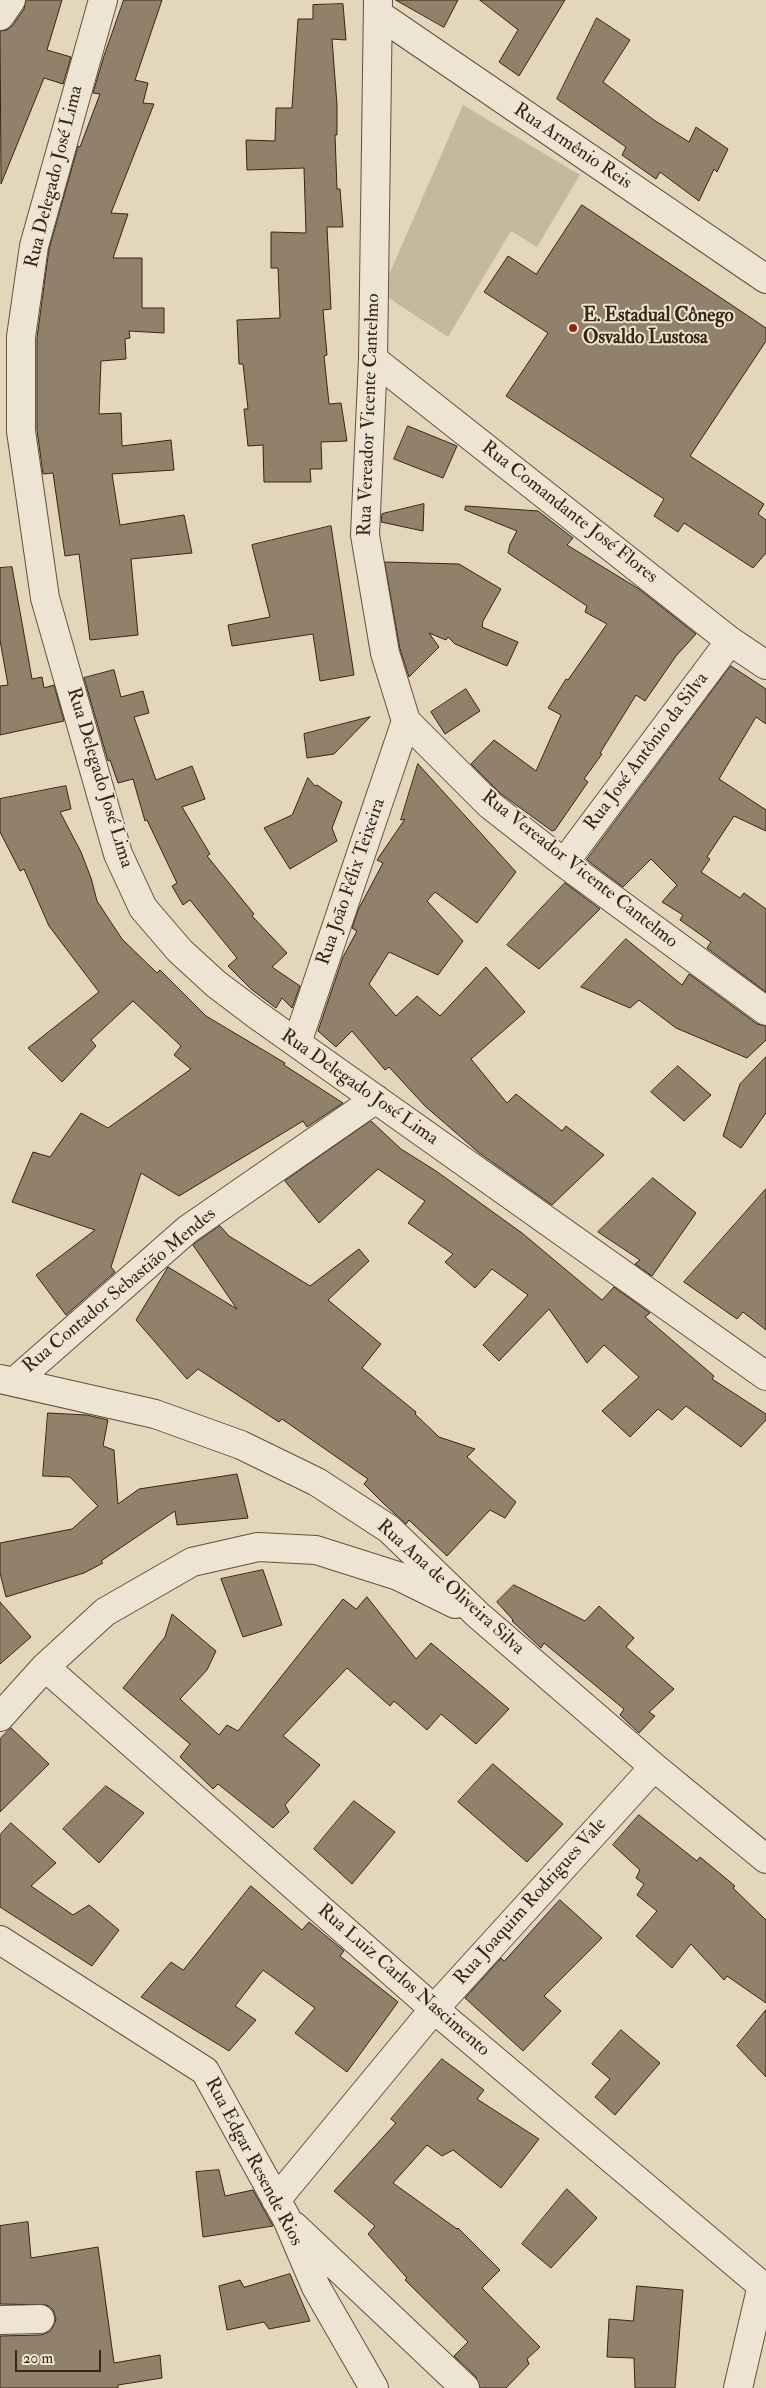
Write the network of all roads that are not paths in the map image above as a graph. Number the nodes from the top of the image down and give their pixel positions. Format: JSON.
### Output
{"nodes":[{"id":1,"x":12,"y":0,"type":"edge"},
{"id":2,"x":103,"y":0,"type":"edge"},
{"id":3,"x":378,"y":7,"type":"edge"},
{"id":4,"x":0,"y":16,"type":"edge"},
{"id":5,"x":766,"y":280,"type":"edge"},
{"id":6,"x":373,"y":359,"type":"junction"},
{"id":7,"x":730,"y":641,"type":"junction"},
{"id":8,"x":766,"y":665,"type":"edge"},
{"id":9,"x":406,"y":721,"type":"junction"},
{"id":10,"x":564,"y":863,"type":"junction"},
{"id":11,"x":766,"y":1012,"type":"edge"},
{"id":12,"x":297,"y":1043,"type":"junction"},
{"id":13,"x":376,"y":1099,"type":"junction"},
{"id":14,"x":766,"y":1376,"type":"edge"},
{"id":15,"x":7,"y":1380,"type":"edge"},
{"id":16,"x":478,"y":1615,"type":"junction"},
{"id":17,"x":45,"y":1667,"type":"junction"},
{"id":18,"x":0,"y":1717,"type":"edge"},
{"id":19,"x":654,"y":1767,"type":"junction"},
{"id":20,"x":766,"y":1859,"type":"edge"},
{"id":21,"x":0,"y":1940,"type":"edge"},
{"id":22,"x":434,"y":2009,"type":"junction"},
{"id":23,"x":282,"y":2210,"type":"junction"},
{"id":24,"x":764,"y":2287,"type":"edge"},
{"id":25,"x":40,"y":2319,"type":"dead end"},
{"id":26,"x":0,"y":2320,"type":"edge"},
{"id":27,"x":374,"y":2388,"type":"edge"},
{"id":28,"x":465,"y":2388,"type":"edge"},
{"id":29,"x":738,"y":2388,"type":"edge"}],
"edges":[{"from":1,"to":4,"type":"street"},
{"from":2,"to":12,"type":"street","name":"Rua Delegado José Lima"},
{"from":3,"to":5,"type":"street","name":"Rua Armênio Reis"},
{"from":3,"to":6,"type":"street","name":"Rua Vereador Vicente Cantelmo"},
{"from":6,"to":7,"type":"street","name":"Rua Comandante José Flores"},
{"from":6,"to":9,"type":"street","name":"Rua Vereador Vicente Cantelmo"},
{"from":7,"to":8,"type":"street","name":"Rua Comandante José Flores"},
{"from":7,"to":10,"type":"street","name":"Rua José Antônio da Silva"},
{"from":9,"to":10,"type":"street","name":"Rua Vereador Vicente Cantelmo"},
{"from":9,"to":12,"type":"street","name":"Rua João Félix Teixeira"},
{"from":10,"to":11,"type":"street","name":"Rua Vereador Vicente Cantelmo"},
{"from":12,"to":13,"type":"street","name":"Rua Delegado José Lima"},
{"from":13,"to":14,"type":"street","name":"Rua Delegado José Lima"},
{"from":13,"to":15,"type":"street","name":"Rua Contador Sebastião Mendes"},
{"from":15,"to":16,"type":"street","name":"Rua Ana de Oliveira Silva"},
{"from":16,"to":17,"type":"street"},
{"from":16,"to":19,"type":"street","name":"Rua Ana de Oliveira Silva"},
{"from":17,"to":18,"type":"street"},
{"from":17,"to":22,"type":"street","name":"Rua Luiz Carlos Nascimento"},
{"from":19,"to":20,"type":"street","name":"Rua Ana de Oliveira Silva"},
{"from":19,"to":22,"type":"street","name":"Rua Joaquim Rodrigues Vale"},
{"from":21,"to":23,"type":"street","name":"Rua Edgar Resende Rios"},
{"from":22,"to":23,"type":"street","name":"Rua Joaquim Rodrigues Vale"},
{"from":22,"to":24,"type":"street","name":"Rua Luiz Carlos Nascimento"},
{"from":23,"to":27,"type":"street","name":"Rua Edgar Resende Rios"},
{"from":23,"to":28,"type":"street"},
{"from":24,"to":29,"type":"street"},
{"from":25,"to":26,"type":"street"}]}
